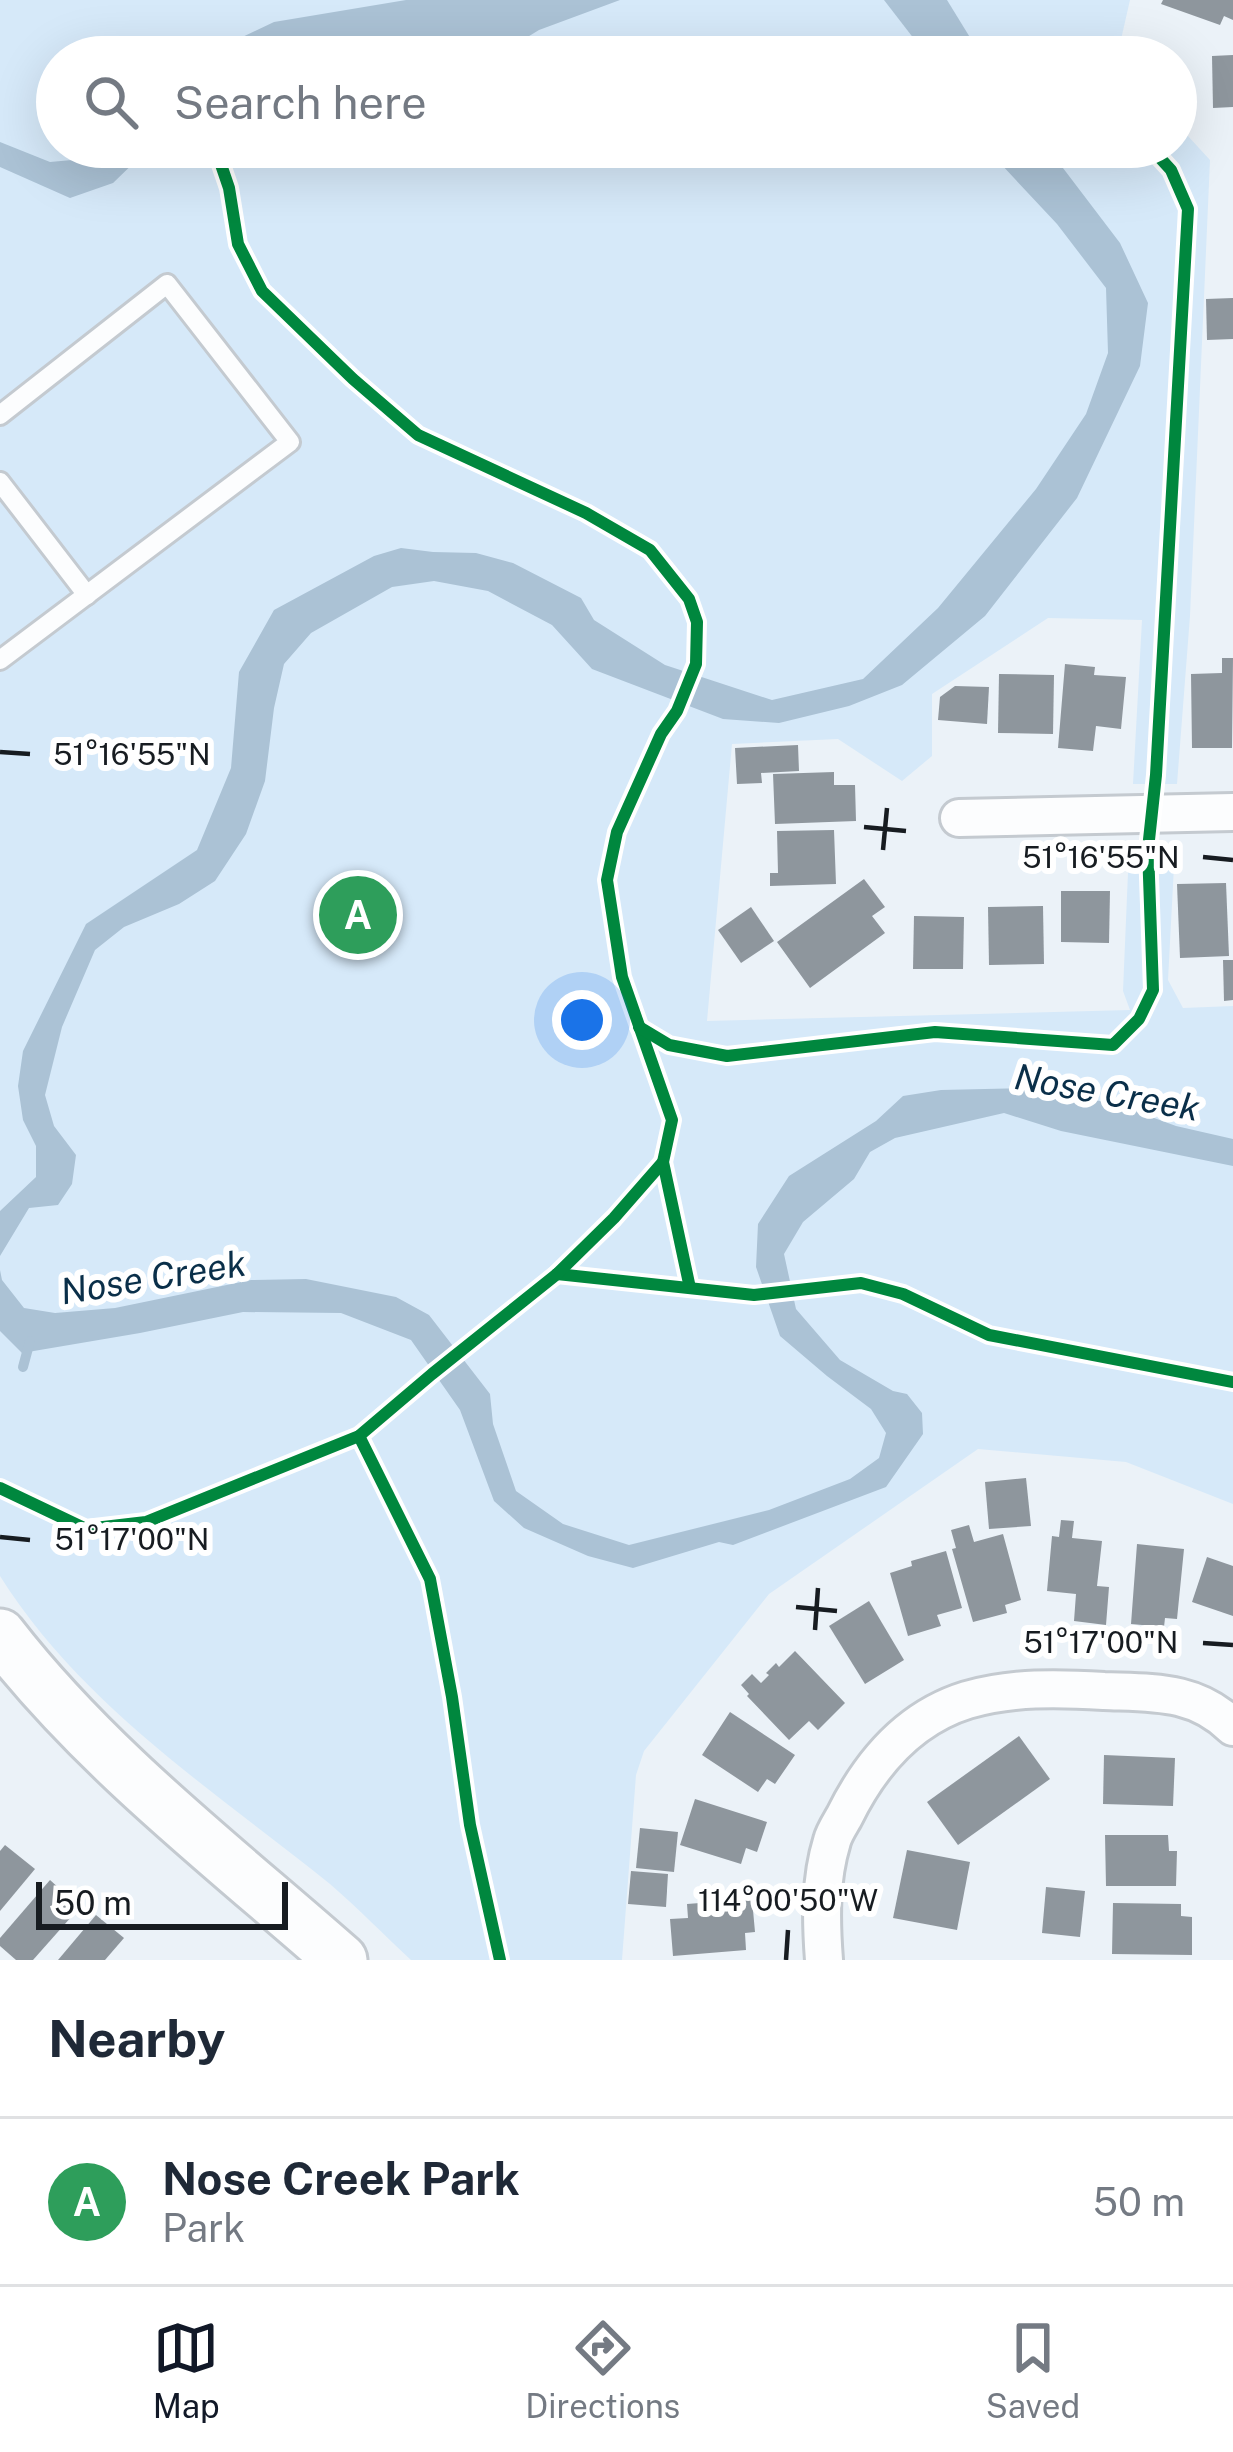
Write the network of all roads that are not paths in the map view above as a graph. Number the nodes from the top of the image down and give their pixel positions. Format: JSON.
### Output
{"nodes":[{"id":1,"x":0,"y":415,"type":"edge"},
{"id":2,"x":0,"y":482,"type":"edge"},
{"id":3,"x":87,"y":595,"type":"junction"},
{"id":4,"x":0,"y":660,"type":"edge"},
{"id":5,"x":1233,"y":812,"type":"edge"},
{"id":6,"x":959,"y":818,"type":"dead end"},
{"id":7,"x":0,"y":1635,"type":"edge"},
{"id":8,"x":1233,"y":1727,"type":"edge"},
{"id":9,"x":341,"y":1960,"type":"edge"},
{"id":10,"x":824,"y":1960,"type":"edge"}],
"edges":[{"from":1,"to":3,"type":"lane"},
{"from":2,"to":3,"type":"lane"},
{"from":3,"to":4,"type":"lane"},
{"from":5,"to":6,"type":"street"},
{"from":7,"to":9,"type":"main road"},
{"from":8,"to":10,"type":"street"}]}
